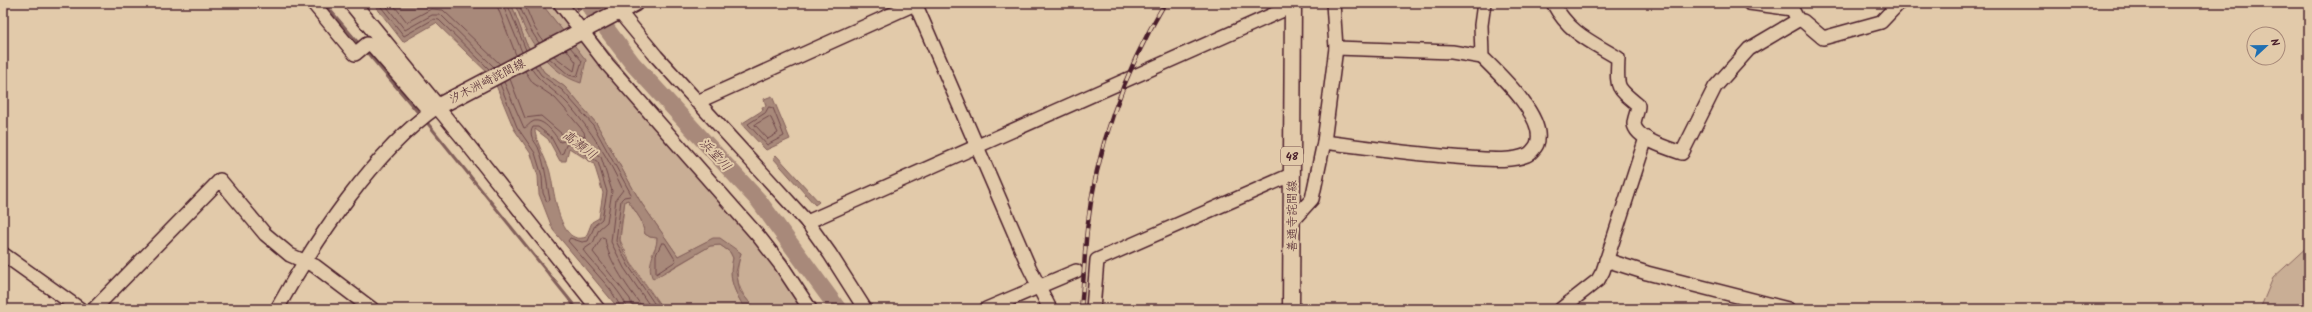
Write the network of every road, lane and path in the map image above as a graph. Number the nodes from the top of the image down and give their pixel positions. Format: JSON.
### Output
{"nodes":[{"id":1,"x":313,"y":3,"type":"edge"},
{"id":2,"x":352,"y":3,"type":"edge"},
{"id":3,"x":560,"y":3,"type":"edge"},
{"id":4,"x":635,"y":3,"type":"edge"},
{"id":5,"x":916,"y":3,"type":"edge"},
{"id":6,"x":1288,"y":3,"type":"edge"},
{"id":7,"x":1293,"y":3,"type":"edge"},
{"id":8,"x":1333,"y":3,"type":"edge"},
{"id":9,"x":1484,"y":3,"type":"edge"},
{"id":10,"x":1553,"y":3,"type":"edge"},
{"id":11,"x":1748,"y":3,"type":"edge"},
{"id":12,"x":1899,"y":3,"type":"edge"},
{"id":13,"x":615,"y":8,"type":"edge"},
{"id":14,"x":1798,"y":20,"type":"junction"},
{"id":15,"x":583,"y":31,"type":"junction"},
{"id":16,"x":1336,"y":48,"type":"junction"},
{"id":17,"x":1482,"y":57,"type":"junction"},
{"id":18,"x":697,"y":102,"type":"junction"},
{"id":19,"x":431,"y":112,"type":"junction"},
{"id":20,"x":1646,"y":138,"type":"junction"},
{"id":21,"x":1324,"y":142,"type":"junction"},
{"id":22,"x":976,"y":145,"type":"junction"},
{"id":23,"x":1292,"y":174,"type":"junction"},
{"id":24,"x":1293,"y":220,"type":"junction"},
{"id":25,"x":807,"y":222,"type":"junction"},
{"id":26,"x":3,"y":254,"type":"edge"},
{"id":27,"x":1606,"y":260,"type":"junction"},
{"id":28,"x":302,"y":265,"type":"junction"},
{"id":29,"x":1076,"y":271,"type":"dead end"},
{"id":30,"x":1040,"y":286,"type":"junction"},
{"id":31,"x":80,"y":309,"type":"edge"},
{"id":32,"x":94,"y":309,"type":"edge"},
{"id":33,"x":277,"y":309,"type":"edge"},
{"id":34,"x":372,"y":309,"type":"edge"},
{"id":35,"x":598,"y":309,"type":"edge"},
{"id":36,"x":810,"y":309,"type":"edge"},
{"id":37,"x":865,"y":309,"type":"edge"},
{"id":38,"x":986,"y":309,"type":"edge"},
{"id":39,"x":1050,"y":309,"type":"edge"},
{"id":40,"x":1093,"y":309,"type":"edge"},
{"id":41,"x":1291,"y":309,"type":"edge"},
{"id":42,"x":1561,"y":309,"type":"edge"},
{"id":43,"x":1788,"y":309,"type":"edge"}],
"edges":[{"from":1,"to":19,"type":"street"},
{"from":2,"to":19,"type":"main road","name":"汐木洲崎詫間線"},
{"from":3,"to":15,"type":"street"},
{"from":4,"to":13,"type":"main road","name":"汐木洲崎詫間線"},
{"from":5,"to":18,"type":"street"},
{"from":5,"to":22,"type":"street"},
{"from":6,"to":22,"type":"street"},
{"from":7,"to":23,"type":"main road","name":"善通寺詫間線","number":"48"},
{"from":8,"to":16,"type":"street"},
{"from":9,"to":17,"type":"street"},
{"from":10,"to":20,"type":"street"},
{"from":11,"to":14,"type":"street"},
{"from":12,"to":14,"type":"street"},
{"from":13,"to":15,"type":"main road","name":"汐木洲崎詫間線"},
{"from":13,"to":18,"type":"street"},
{"from":14,"to":20,"type":"street"},
{"from":15,"to":19,"type":"main road","name":"汐木洲崎詫間線"},
{"from":15,"to":36,"type":"street"},
{"from":16,"to":17,"type":"street"},
{"from":16,"to":21,"type":"street"},
{"from":17,"to":21,"type":"street"},
{"from":18,"to":25,"type":"street"},
{"from":19,"to":28,"type":"street"},
{"from":19,"to":35,"type":"street"},
{"from":20,"to":27,"type":"street"},
{"from":21,"to":24,"type":"street"},
{"from":22,"to":25,"type":"street"},
{"from":22,"to":30,"type":"street"},
{"from":23,"to":24,"type":"main road","name":"善通寺詫間線","number":"48"},
{"from":23,"to":40,"type":"street"},
{"from":24,"to":41,"type":"main road","name":"善通寺詫間線","number":"48"},
{"from":25,"to":37,"type":"street"},
{"from":26,"to":31,"type":"street"},
{"from":27,"to":42,"type":"street"},
{"from":27,"to":43,"type":"street"},
{"from":28,"to":32,"type":"street"},
{"from":28,"to":33,"type":"street"},
{"from":28,"to":34,"type":"street"},
{"from":29,"to":30,"type":"street"},
{"from":30,"to":38,"type":"street"},
{"from":30,"to":39,"type":"street"}]}
